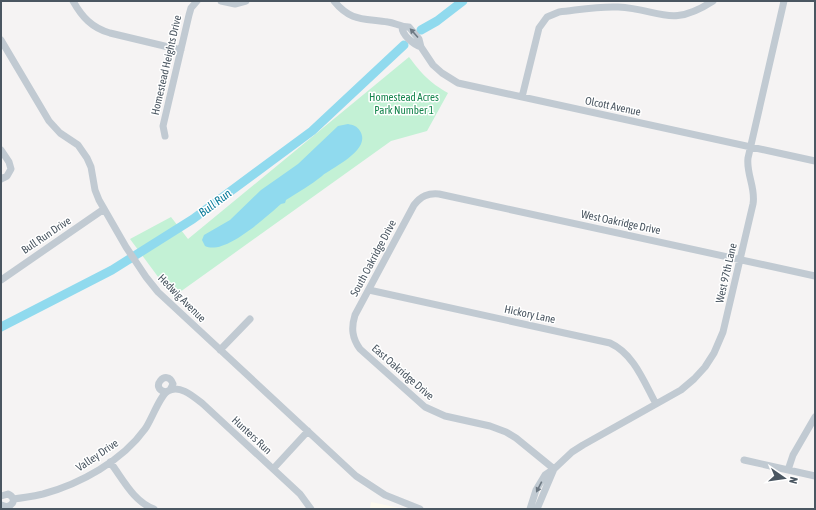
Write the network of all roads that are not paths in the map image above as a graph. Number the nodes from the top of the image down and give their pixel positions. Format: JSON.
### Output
{"nodes":[{"id":1,"x":73,"y":1,"type":"edge"},
{"id":2,"x":197,"y":1,"type":"edge"},
{"id":3,"x":221,"y":1,"type":"edge"},
{"id":4,"x":246,"y":1,"type":"edge"},
{"id":5,"x":334,"y":1,"type":"edge"},
{"id":6,"x":713,"y":1,"type":"edge"},
{"id":7,"x":784,"y":1,"type":"edge"},
{"id":8,"x":1,"y":40,"type":"edge"},
{"id":9,"x":181,"y":50,"type":"junction"},
{"id":10,"x":522,"y":97,"type":"junction"},
{"id":11,"x":166,"y":136,"type":"dead end"},
{"id":12,"x":750,"y":147,"type":"junction"},
{"id":13,"x":1,"y":150,"type":"edge"},
{"id":14,"x":815,"y":161,"type":"edge"},
{"id":15,"x":1,"y":180,"type":"edge"},
{"id":16,"x":423,"y":196,"type":"joint"},
{"id":17,"x":104,"y":209,"type":"junction"},
{"id":18,"x":740,"y":260,"type":"junction"},
{"id":19,"x":815,"y":276,"type":"edge"},
{"id":20,"x":1,"y":280,"type":"edge"},
{"id":21,"x":368,"y":290,"type":"junction"},
{"id":22,"x":250,"y":319,"type":"dead end"},
{"id":23,"x":352,"y":333,"type":"joint"},
{"id":24,"x":220,"y":350,"type":"junction"},
{"id":25,"x":168,"y":391,"type":"joint"},
{"id":26,"x":656,"y":404,"type":"junction"},
{"id":27,"x":815,"y":417,"type":"edge"},
{"id":28,"x":308,"y":431,"type":"junction"},
{"id":29,"x":744,"y":460,"type":"dead end"},
{"id":30,"x":110,"y":462,"type":"junction"},
{"id":31,"x":273,"y":469,"type":"junction"},
{"id":32,"x":554,"y":469,"type":"junction"},
{"id":33,"x":788,"y":470,"type":"junction"},
{"id":34,"x":815,"y":476,"type":"edge"},
{"id":35,"x":1,"y":496,"type":"edge"},
{"id":36,"x":13,"y":499,"type":"junction"},
{"id":37,"x":1,"y":505,"type":"edge"},
{"id":38,"x":154,"y":509,"type":"edge"},
{"id":39,"x":311,"y":509,"type":"edge"},
{"id":40,"x":420,"y":509,"type":"edge"},
{"id":41,"x":530,"y":509,"type":"edge"},
{"id":42,"x":537,"y":509,"type":"edge"}],
"edges":[{"from":1,"to":9,"type":"street"},
{"from":2,"to":9,"type":"street","name":"Homestead Heights Drive"},
{"from":3,"to":4,"type":"street"},
{"from":5,"to":10,"type":"street","name":"Olcott Avenue"},
{"from":6,"to":10,"type":"street"},
{"from":7,"to":12,"type":"street","name":"West 97th Lane"},
{"from":8,"to":17,"type":"street","name":"Hedwig Avenue"},
{"from":9,"to":11,"type":"street","name":"Homestead Heights Drive"},
{"from":10,"to":12,"type":"street","name":"Olcott Avenue"},
{"from":12,"to":14,"type":"street","name":"Olcott Avenue"},
{"from":12,"to":18,"type":"street","name":"West 97th Lane"},
{"from":13,"to":15,"type":"street"},
{"from":16,"to":18,"type":"street","name":"West Oakridge Drive"},
{"from":16,"to":21,"type":"street","name":"South Oakridge Drive"},
{"from":17,"to":20,"type":"street","name":"Bull Run Drive"},
{"from":17,"to":24,"type":"street","name":"Hedwig Avenue"},
{"from":18,"to":19,"type":"street","name":"West Oakridge Drive"},
{"from":18,"to":26,"type":"street","name":"West 97th Lane"},
{"from":21,"to":23,"type":"street","name":"South Oakridge Drive"},
{"from":21,"to":26,"type":"street","name":"Hickory Lane"},
{"from":22,"to":24,"type":"street"},
{"from":23,"to":32,"type":"street","name":"East Oakridge Drive"},
{"from":24,"to":28,"type":"street","name":"Hedwig Avenue"},
{"from":25,"to":30,"type":"street","name":"Valley Drive"},
{"from":25,"to":31,"type":"street","name":"Hunters Run"},
{"from":26,"to":32,"type":"street","name":"West 97th Lane"},
{"from":27,"to":33,"type":"street"},
{"from":28,"to":31,"type":"street"},
{"from":28,"to":40,"type":"street","name":"Hedwig Avenue"},
{"from":29,"to":33,"type":"street"},
{"from":30,"to":36,"type":"street","name":"Valley Drive"},
{"from":30,"to":38,"type":"street"},
{"from":31,"to":39,"type":"street","name":"Hunters Run"},
{"from":32,"to":41,"type":"street","name":"West 97th Lane","one_way":true},
{"from":32,"to":42,"type":"street","name":"West 97th Lane"},
{"from":33,"to":34,"type":"street"},
{"from":35,"to":36,"type":"street","name":"Valley Drive"},
{"from":36,"to":37,"type":"street","name":"Valley Drive"}]}
